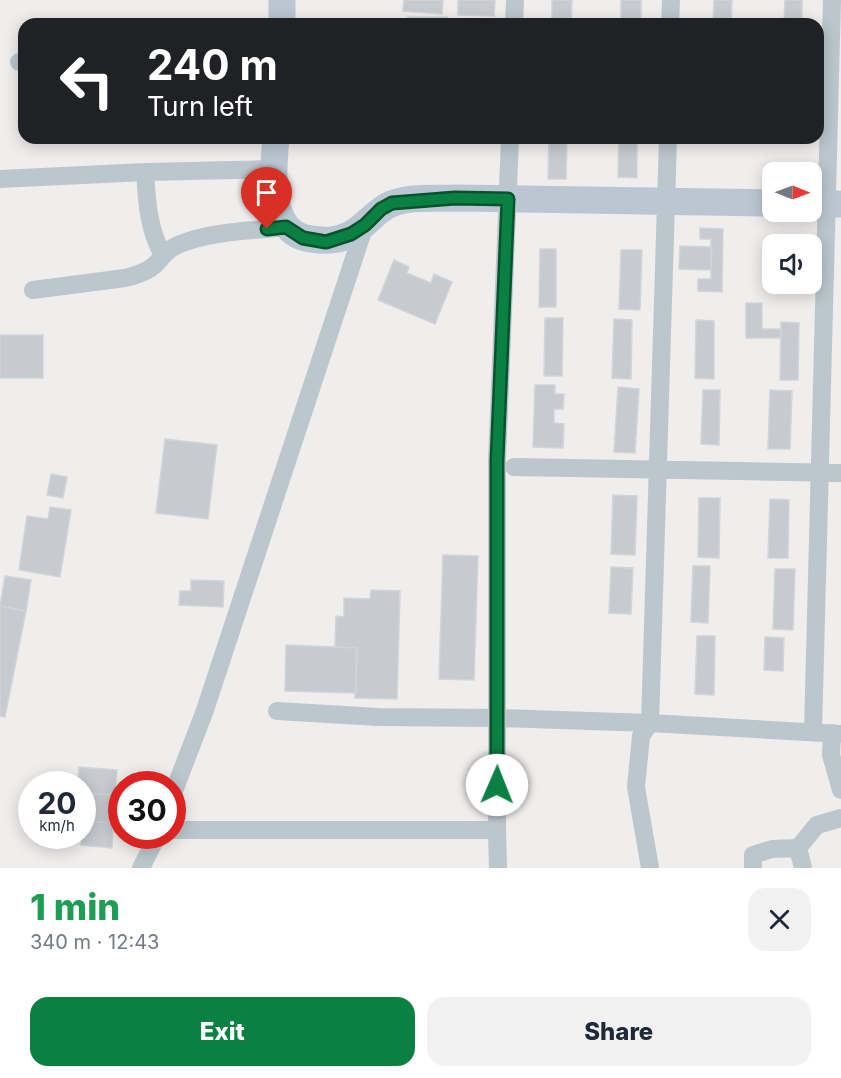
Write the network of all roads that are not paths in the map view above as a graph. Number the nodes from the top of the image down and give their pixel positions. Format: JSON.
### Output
{"nodes":[{"id":1,"x":282,"y":0,"type":"edge"},
{"id":2,"x":515,"y":0,"type":"edge"},
{"id":3,"x":671,"y":0,"type":"edge"},
{"id":4,"x":832,"y":0,"type":"edge"},
{"id":5,"x":282,"y":18,"type":"edge"},
{"id":6,"x":514,"y":18,"type":"edge"},
{"id":7,"x":670,"y":18,"type":"edge"},
{"id":8,"x":275,"y":144,"type":"edge"},
{"id":9,"x":510,"y":144,"type":"edge"},
{"id":10,"x":668,"y":144,"type":"edge"},
{"id":11,"x":273,"y":169,"type":"junction"},
{"id":12,"x":145,"y":172,"type":"junction"},
{"id":13,"x":0,"y":179,"type":"edge"},
{"id":14,"x":508,"y":199,"type":"junction"},
{"id":15,"x":667,"y":203,"type":"junction"},
{"id":16,"x":762,"y":203,"type":"edge"},
{"id":17,"x":826,"y":204,"type":"edge"},
{"id":18,"x":365,"y":225,"type":"junction"},
{"id":19,"x":286,"y":227,"type":"junction"},
{"id":20,"x":162,"y":254,"type":"junction"},
{"id":21,"x":33,"y":290,"type":"dead end"},
{"id":22,"x":514,"y":467,"type":"dead end"},
{"id":23,"x":659,"y":470,"type":"junction"},
{"id":24,"x":821,"y":472,"type":"junction"},
{"id":25,"x":841,"y":473,"type":"edge"},
{"id":26,"x":277,"y":711,"type":"dead end"},
{"id":27,"x":498,"y":718,"type":"junction"},
{"id":28,"x":650,"y":723,"type":"junction"},
{"id":29,"x":813,"y":732,"type":"junction"},
{"id":30,"x":836,"y":734,"type":"edge"},
{"id":31,"x":182,"y":771,"type":"edge"},
{"id":32,"x":841,"y":790,"type":"edge"},
{"id":33,"x":841,"y":818,"type":"edge"},
{"id":34,"x":186,"y":830,"type":"edge"},
{"id":35,"x":496,"y":830,"type":"junction"},
{"id":36,"x":798,"y":848,"type":"junction"},
{"id":37,"x":150,"y":849,"type":"edge"},
{"id":38,"x":141,"y":868,"type":"edge"},
{"id":39,"x":498,"y":868,"type":"edge"},
{"id":40,"x":650,"y":868,"type":"edge"},
{"id":41,"x":753,"y":868,"type":"edge"},
{"id":42,"x":802,"y":868,"type":"edge"}],
"edges":[{"from":1,"to":5,"type":"street"},
{"from":2,"to":6,"type":"street"},
{"from":3,"to":7,"type":"street"},
{"from":4,"to":17,"type":"street"},
{"from":8,"to":11,"type":"street"},
{"from":9,"to":14,"type":"street"},
{"from":10,"to":15,"type":"street"},
{"from":11,"to":12,"type":"street"},
{"from":11,"to":19,"type":"street"},
{"from":12,"to":13,"type":"street"},
{"from":12,"to":20,"type":"street"},
{"from":14,"to":15,"type":"street"},
{"from":14,"to":18,"type":"street"},
{"from":14,"to":27,"type":"street"},
{"from":15,"to":16,"type":"street"},
{"from":15,"to":23,"type":"street"},
{"from":17,"to":24,"type":"street"},
{"from":18,"to":19,"type":"street"},
{"from":18,"to":31,"type":"street"},
{"from":19,"to":20,"type":"street"},
{"from":20,"to":21,"type":"street"},
{"from":22,"to":23,"type":"street"},
{"from":23,"to":24,"type":"street"},
{"from":23,"to":28,"type":"street"},
{"from":24,"to":25,"type":"street"},
{"from":24,"to":29,"type":"street"},
{"from":26,"to":27,"type":"street"},
{"from":27,"to":28,"type":"street"},
{"from":27,"to":35,"type":"street"},
{"from":28,"to":29,"type":"street"},
{"from":28,"to":40,"type":"street"},
{"from":29,"to":30,"type":"street"},
{"from":30,"to":32,"type":"street"},
{"from":33,"to":36,"type":"street"},
{"from":34,"to":35,"type":"street"},
{"from":35,"to":39,"type":"street"},
{"from":36,"to":41,"type":"street"},
{"from":36,"to":42,"type":"street"},
{"from":37,"to":38,"type":"street"}]}
